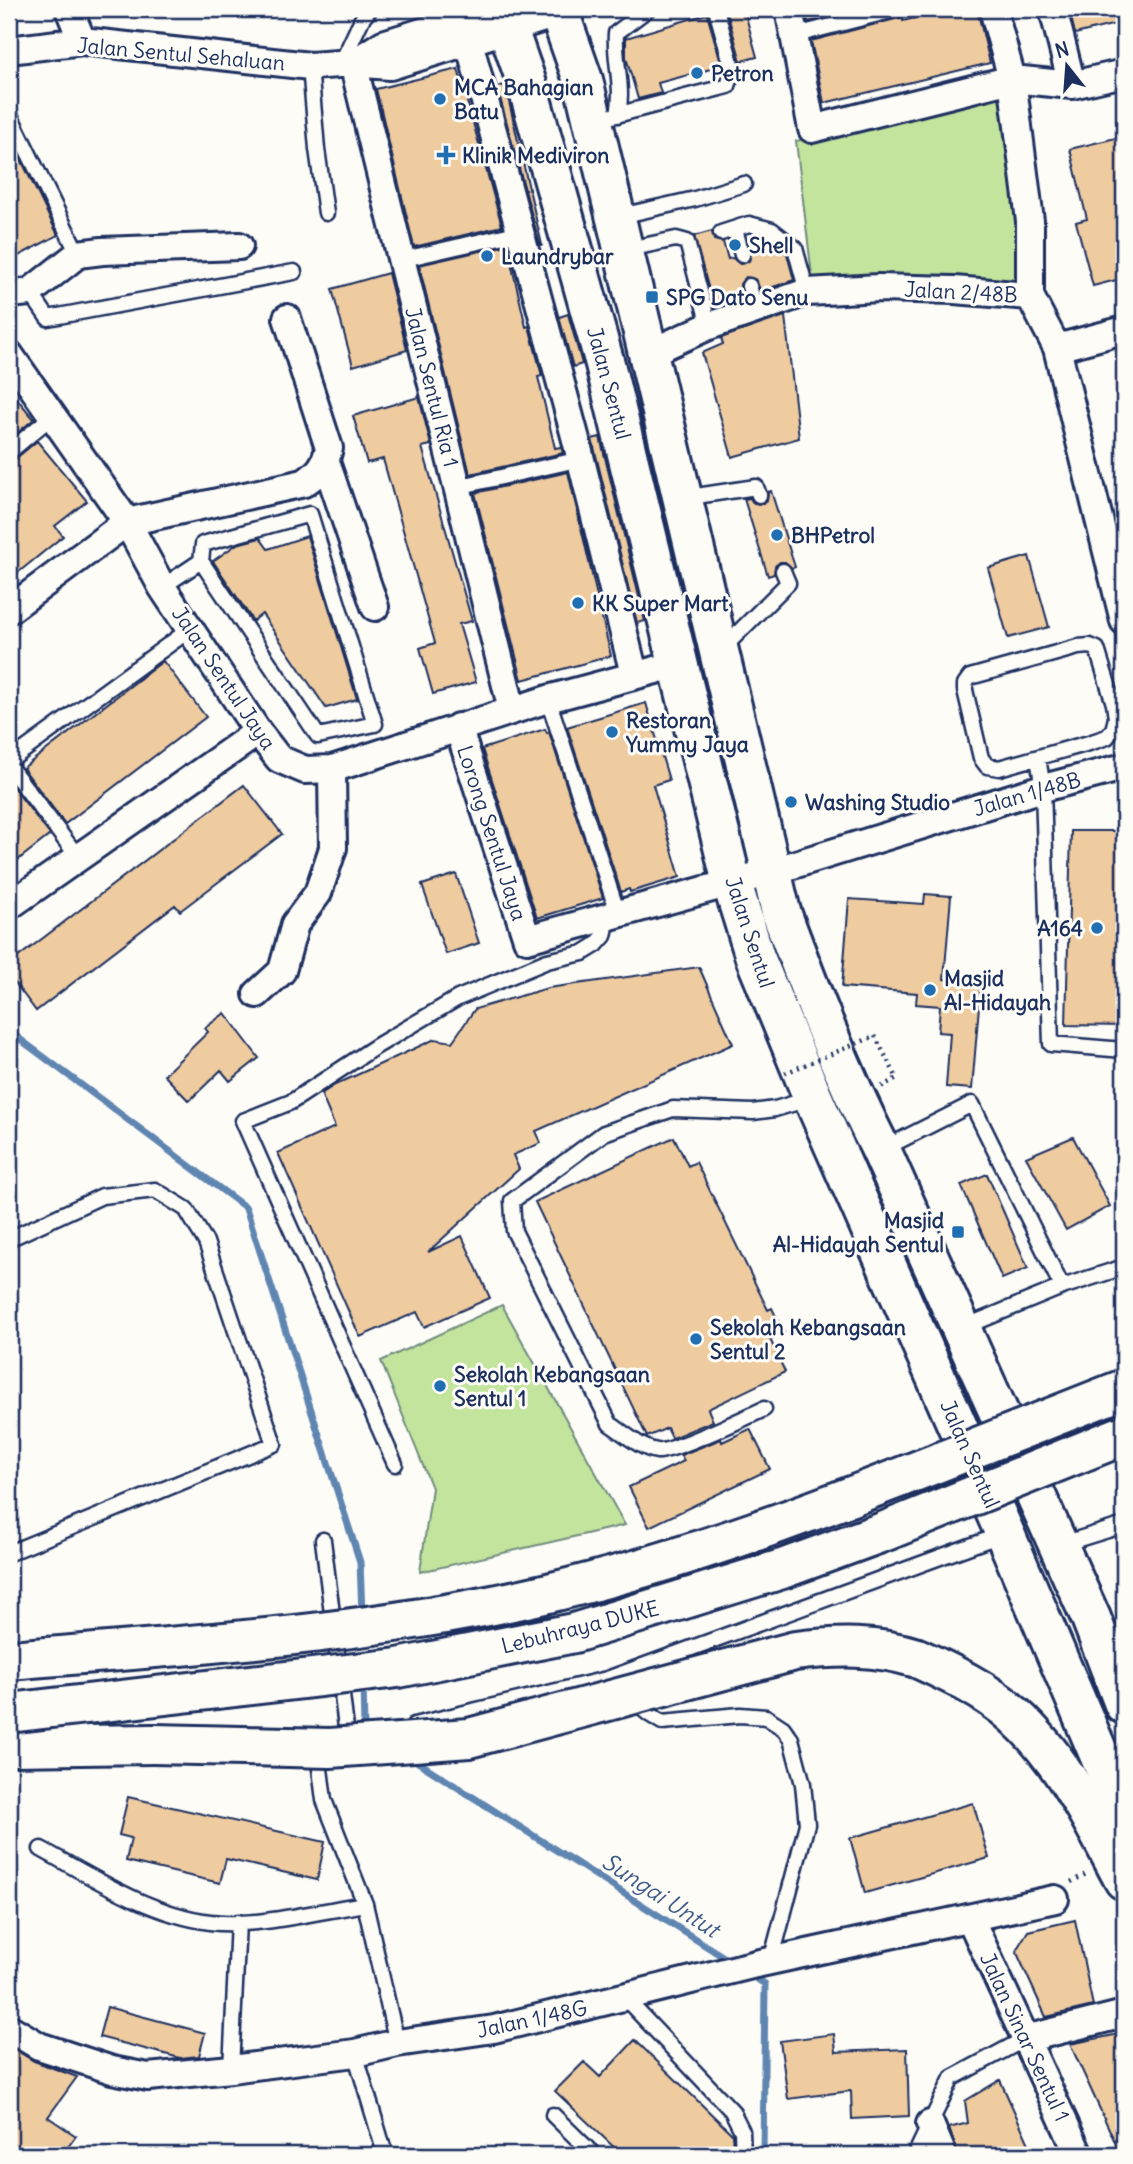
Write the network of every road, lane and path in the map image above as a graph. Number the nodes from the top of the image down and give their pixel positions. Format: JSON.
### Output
{"nodes":[{"id":1,"x":69,"y":9,"type":"edge"},
{"id":2,"x":370,"y":9,"type":"edge"},
{"id":3,"x":648,"y":9,"type":"edge"},
{"id":4,"x":716,"y":9,"type":"edge"},
{"id":5,"x":789,"y":9,"type":"edge"},
{"id":6,"x":898,"y":9,"type":"edge"},
{"id":7,"x":993,"y":9,"type":"edge"},
{"id":8,"x":1053,"y":9,"type":"edge"},
{"id":9,"x":564,"y":10,"type":"edge"},
{"id":10,"x":502,"y":16,"type":"edge"},
{"id":11,"x":796,"y":35,"type":"junction"},
{"id":12,"x":82,"y":41,"type":"junction"},
{"id":13,"x":469,"y":42,"type":"junction"},
{"id":14,"x":9,"y":50,"type":"edge"},
{"id":15,"x":347,"y":63,"type":"junction"},
{"id":16,"x":310,"y":65,"type":"junction"},
{"id":17,"x":1124,"y":73,"type":"edge"},
{"id":18,"x":1012,"y":79,"type":"junction"},
{"id":19,"x":1072,"y":85,"type":"junction"},
{"id":20,"x":9,"y":113,"type":"edge"},
{"id":21,"x":605,"y":118,"type":"junction"},
{"id":22,"x":744,"y":184,"type":"dead end"},
{"id":23,"x":326,"y":213,"type":"dead end"},
{"id":24,"x":521,"y":232,"type":"junction"},
{"id":25,"x":619,"y":234,"type":"junction"},
{"id":26,"x":239,"y":246,"type":"dead end"},
{"id":27,"x":78,"y":254,"type":"junction"},
{"id":28,"x":743,"y":256,"type":"dead end"},
{"id":29,"x":400,"y":260,"type":"junction"},
{"id":30,"x":295,"y":272,"type":"dead end"},
{"id":31,"x":807,"y":292,"type":"junction"},
{"id":32,"x":19,"y":293,"type":"edge"},
{"id":33,"x":1030,"y":296,"type":"junction"},
{"id":34,"x":287,"y":318,"type":"dead end"},
{"id":35,"x":709,"y":326,"type":"junction"},
{"id":36,"x":1124,"y":330,"type":"edge"},
{"id":37,"x":1057,"y":348,"type":"junction"},
{"id":38,"x":9,"y":354,"type":"edge"},
{"id":39,"x":647,"y":354,"type":"junction"},
{"id":40,"x":51,"y":417,"type":"junction"},
{"id":41,"x":620,"y":423,"type":"junction"},
{"id":42,"x":578,"y":447,"type":"junction"},
{"id":43,"x":9,"y":452,"type":"edge"},
{"id":44,"x":326,"y":461,"type":"junction"},
{"id":45,"x":457,"y":488,"type":"junction"},
{"id":46,"x":759,"y":495,"type":"dead end"},
{"id":47,"x":682,"y":498,"type":"junction"},
{"id":48,"x":127,"y":522,"type":"junction"},
{"id":49,"x":201,"y":561,"type":"junction"},
{"id":50,"x":1117,"y":568,"type":"edge"},
{"id":51,"x":783,"y":570,"type":"dead end"},
{"id":52,"x":162,"y":587,"type":"junction"},
{"id":53,"x":375,"y":607,"type":"dead end"},
{"id":54,"x":9,"y":610,"type":"edge"},
{"id":55,"x":1124,"y":621,"type":"edge"},
{"id":56,"x":190,"y":630,"type":"junction"},
{"id":57,"x":718,"y":653,"type":"junction"},
{"id":58,"x":678,"y":664,"type":"junction"},
{"id":59,"x":634,"y":674,"type":"junction"},
{"id":60,"x":548,"y":699,"type":"junction"},
{"id":61,"x":512,"y":710,"type":"junction"},
{"id":62,"x":458,"y":727,"type":"junction"},
{"id":63,"x":258,"y":732,"type":"junction"},
{"id":64,"x":1038,"y":758,"type":"junction"},
{"id":65,"x":10,"y":760,"type":"edge"},
{"id":66,"x":1124,"y":767,"type":"edge"},
{"id":67,"x":332,"y":769,"type":"junction"},
{"id":68,"x":1043,"y":788,"type":"junction"},
{"id":69,"x":78,"y":856,"type":"junction"},
{"id":70,"x":770,"y":872,"type":"junction"},
{"id":71,"x":732,"y":883,"type":"junction"},
{"id":72,"x":9,"y":906,"type":"edge"},
{"id":73,"x":613,"y":916,"type":"junction"},
{"id":74,"x":527,"y":939,"type":"joint"},
{"id":75,"x":257,"y":994,"type":"dead end"},
{"id":76,"x":1124,"y":1050,"type":"edge"},
{"id":77,"x":897,"y":1077,"type":"dead end"},
{"id":78,"x":799,"y":1085,"type":"junction"},
{"id":79,"x":881,"y":1150,"type":"junction"},
{"id":80,"x":9,"y":1239,"type":"edge"},
{"id":81,"x":1124,"y":1267,"type":"edge"},
{"id":82,"x":1062,"y":1287,"type":"junction"},
{"id":83,"x":959,"y":1329,"type":"junction"},
{"id":84,"x":1124,"y":1389,"type":"edge"},
{"id":85,"x":764,"y":1409,"type":"dead end"},
{"id":86,"x":1124,"y":1434,"type":"edge"},
{"id":87,"x":395,"y":1464,"type":"dead end"},
{"id":88,"x":1121,"y":1526,"type":"dead end"},
{"id":89,"x":1005,"y":1534,"type":"junction"},
{"id":90,"x":323,"y":1540,"type":"dead end"},
{"id":91,"x":1058,"y":1545,"type":"junction"},
{"id":92,"x":9,"y":1553,"type":"edge"},
{"id":93,"x":1084,"y":1603,"type":"junction"},
{"id":94,"x":1037,"y":1608,"type":"junction"},
{"id":95,"x":9,"y":1660,"type":"edge"},
{"id":96,"x":607,"y":1679,"type":"junction"},
{"id":97,"x":1124,"y":1683,"type":"edge"},
{"id":98,"x":1124,"y":1704,"type":"edge"},
{"id":99,"x":9,"y":1713,"type":"edge"},
{"id":100,"x":347,"y":1736,"type":"junction"},
{"id":101,"x":9,"y":1746,"type":"edge"},
{"id":102,"x":1124,"y":1782,"type":"edge"},
{"id":103,"x":1124,"y":1813,"type":"edge"},
{"id":104,"x":41,"y":1849,"type":"dead end"},
{"id":105,"x":1109,"y":1875,"type":"edge"},
{"id":106,"x":1055,"y":1899,"type":"joint"},
{"id":107,"x":365,"y":1904,"type":"junction"},
{"id":108,"x":970,"y":1918,"type":"junction"},
{"id":109,"x":238,"y":1922,"type":"junction"},
{"id":110,"x":763,"y":1963,"type":"junction"},
{"id":111,"x":625,"y":1998,"type":"junction"},
{"id":112,"x":1124,"y":2014,"type":"edge"},
{"id":113,"x":9,"y":2028,"type":"edge"},
{"id":114,"x":1025,"y":2039,"type":"junction"},
{"id":115,"x":397,"y":2043,"type":"junction"},
{"id":116,"x":355,"y":2053,"type":"junction"},
{"id":117,"x":231,"y":2069,"type":"junction"},
{"id":118,"x":553,"y":2115,"type":"dead end"},
{"id":119,"x":930,"y":2124,"type":"junction"},
{"id":120,"x":388,"y":2155,"type":"edge"},
{"id":121,"x":594,"y":2155,"type":"edge"},
{"id":122,"x":743,"y":2155,"type":"edge"},
{"id":123,"x":915,"y":2155,"type":"edge"},
{"id":124,"x":943,"y":2155,"type":"edge"},
{"id":125,"x":1079,"y":2155,"type":"edge"}],
"edges":[{"from":1,"to":12,"type":"street"},
{"from":2,"to":15,"type":"lane"},
{"from":3,"to":21,"type":"lane"},
{"from":4,"to":21,"type":"lane"},
{"from":5,"to":11,"type":"street"},
{"from":6,"to":11,"type":"lane"},
{"from":7,"to":18,"type":"street"},
{"from":8,"to":19,"type":"street"},
{"from":9,"to":10,"type":"street"},
{"from":9,"to":21,"type":"main road","name":"Jalan Sentul"},
{"from":10,"to":13,"type":"street","name":"Jalan Sentul Sehaluan"},
{"from":10,"to":15,"type":"street"},
{"from":10,"to":41,"type":"main road","name":"Jalan Sentul"},
{"from":11,"to":18,"type":"street"},
{"from":12,"to":14,"type":"street","name":"Jalan Sentul Sehaluan"},
{"from":12,"to":16,"type":"street","name":"Jalan Sentul Sehaluan"},
{"from":13,"to":15,"type":"street","name":"Jalan Sentul Sehaluan"},
{"from":13,"to":24,"type":"street"},
{"from":15,"to":16,"type":"street","name":"Jalan Sentul Sehaluan"},
{"from":15,"to":29,"type":"street","name":"Jalan Sentul Ria 1"},
{"from":16,"to":23,"type":"lane"},
{"from":17,"to":19,"type":"street"},
{"from":18,"to":19,"type":"street"},
{"from":18,"to":33,"type":"street"},
{"from":20,"to":27,"type":"lane"},
{"from":21,"to":25,"type":"main road","name":"Jalan Sentul"},
{"from":22,"to":25,"type":"lane"},
{"from":24,"to":29,"type":"lane"},
{"from":24,"to":42,"type":"street"},
{"from":25,"to":35,"type":"lane"},
{"from":25,"to":39,"type":"main road","name":"Jalan Sentul"},
{"from":26,"to":27,"type":"street"},
{"from":27,"to":32,"type":"street"},
{"from":28,"to":31,"type":"lane"},
{"from":29,"to":45,"type":"street","name":"Jalan Sentul Ria 1"},
{"from":30,"to":32,"type":"lane"},
{"from":31,"to":33,"type":"street","name":"Jalan 2/48B"},
{"from":31,"to":35,"type":"street","name":"Jalan 2/48B"},
{"from":33,"to":37,"type":"street","name":"Jalan 2/48B"},
{"from":34,"to":44,"type":"street"},
{"from":35,"to":39,"type":"street","name":"Jalan 2/48B"},
{"from":36,"to":37,"type":"street"},
{"from":37,"to":50,"type":"street","name":"Jalan 2/48B"},
{"from":38,"to":40,"type":"street","name":"Jalan Sentul Jaya"},
{"from":39,"to":47,"type":"main road","name":"Jalan Sentul"},
{"from":40,"to":43,"type":"lane"},
{"from":40,"to":48,"type":"street","name":"Jalan Sentul Jaya"},
{"from":41,"to":42,"type":"street"},
{"from":41,"to":58,"type":"main road","name":"Jalan Sentul"},
{"from":42,"to":45,"type":"lane"},
{"from":42,"to":59,"type":"street"},
{"from":44,"to":48,"type":"street"},
{"from":44,"to":53,"type":"street"},
{"from":45,"to":61,"type":"street","name":"Jalan Sentul Ria 1"},
{"from":46,"to":47,"type":"lane"},
{"from":47,"to":57,"type":"main road","name":"Jalan Sentul"},
{"from":48,"to":52,"type":"street","name":"Jalan Sentul Jaya"},
{"from":48,"to":54,"type":"street"},
{"from":49,"to":49,"type":"lane"},
{"from":49,"to":52,"type":"lane"},
{"from":50,"to":55,"type":"street","name":"Jalan 2/48B"},
{"from":51,"to":57,"type":"lane"},
{"from":52,"to":56,"type":"street","name":"Jalan Sentul Jaya"},
{"from":56,"to":63,"type":"street","name":"Jalan Sentul Jaya"},
{"from":56,"to":65,"type":"lane"},
{"from":57,"to":70,"type":"main road","name":"Jalan Sentul"},
{"from":58,"to":59,"type":"street","name":"Jalan Sentul Jaya"},
{"from":58,"to":71,"type":"main road","name":"Jalan Sentul"},
{"from":59,"to":60,"type":"street","name":"Jalan Sentul Jaya"},
{"from":60,"to":61,"type":"street","name":"Jalan Sentul Jaya"},
{"from":60,"to":73,"type":"lane"},
{"from":61,"to":62,"type":"street","name":"Jalan Sentul Jaya"},
{"from":62,"to":67,"type":"street","name":"Jalan Sentul Jaya"},
{"from":62,"to":74,"type":"street","name":"Lorong Sentul Jaya"},
{"from":63,"to":67,"type":"street","name":"Jalan Sentul Jaya"},
{"from":63,"to":69,"type":"street"},
{"from":64,"to":64,"type":"lane"},
{"from":64,"to":68,"type":"lane"},
{"from":65,"to":69,"type":"lane"},
{"from":66,"to":68,"type":"street","name":"Jalan 1/48B"},
{"from":67,"to":75,"type":"street"},
{"from":68,"to":70,"type":"street","name":"Jalan 1/48B"},
{"from":68,"to":76,"type":"lane"},
{"from":69,"to":72,"type":"street"},
{"from":70,"to":71,"type":"street","name":"Jalan 1/48B"},
{"from":70,"to":79,"type":"main road","name":"Jalan Sentul"},
{"from":71,"to":73,"type":"street","name":"Jalan 1/48B"},
{"from":71,"to":78,"type":"main road","name":"Jalan Sentul"},
{"from":73,"to":74,"type":"street","name":"Jalan 1/48B"},
{"from":73,"to":87,"type":"lane"},
{"from":77,"to":78,"type":"path","bridge":true},
{"from":78,"to":85,"type":"lane"},
{"from":78,"to":89,"type":"main road","name":"Jalan Sentul"},
{"from":79,"to":82,"type":"lane"},
{"from":79,"to":83,"type":"main road","name":"Jalan Sentul"},
{"from":80,"to":92,"type":"lane"},
{"from":81,"to":82,"type":"lane"},
{"from":82,"to":83,"type":"lane"},
{"from":83,"to":91,"type":"main road","name":"Jalan Sentul"},
{"from":84,"to":95,"type":"main road","name":"Lebuhraya DUKE","bridge":true},
{"from":86,"to":99,"type":"main road","name":"Lebuhraya DUKE","bridge":true},
{"from":88,"to":91,"type":"lane"},
{"from":89,"to":94,"type":"main road","name":"Jalan Sentul"},
{"from":89,"to":96,"type":"lane"},
{"from":90,"to":100,"type":"lane"},
{"from":91,"to":93,"type":"main road","name":"Jalan Sentul"},
{"from":93,"to":97,"type":"main road","name":"Jalan Sentul"},
{"from":93,"to":98,"type":"main road"},
{"from":94,"to":102,"type":"main road"},
{"from":94,"to":103,"type":"main road","name":"Jalan Sentul"},
{"from":96,"to":100,"type":"lane"},
{"from":96,"to":110,"type":"lane"},
{"from":100,"to":107,"type":"lane"},
{"from":101,"to":105,"type":"main road","bridge":true},
{"from":104,"to":109,"type":"lane"},
{"from":105,"to":106,"type":"path"},
{"from":106,"to":108,"type":"street","name":"Jalan 1/48G"},
{"from":107,"to":109,"type":"lane"},
{"from":107,"to":115,"type":"lane"},
{"from":108,"to":110,"type":"street","name":"Jalan 1/48G"},
{"from":108,"to":114,"type":"street","name":"Jalan Sinar Sentul 1"},
{"from":109,"to":117,"type":"lane"},
{"from":110,"to":111,"type":"street","name":"Jalan 1/48G"},
{"from":111,"to":115,"type":"street","name":"Jalan 1/48G"},
{"from":111,"to":122,"type":"lane"},
{"from":112,"to":114,"type":"street"},
{"from":113,"to":117,"type":"street","name":"Jalan 1/48G"},
{"from":114,"to":119,"type":"lane"},
{"from":114,"to":125,"type":"street","name":"Jalan Sinar Sentul 1"},
{"from":115,"to":116,"type":"street","name":"Jalan 1/48G"},
{"from":116,"to":117,"type":"street","name":"Jalan 1/48G"},
{"from":116,"to":120,"type":"lane"},
{"from":118,"to":121,"type":"lane"},
{"from":119,"to":123,"type":"lane"},
{"from":119,"to":124,"type":"street"}]}
